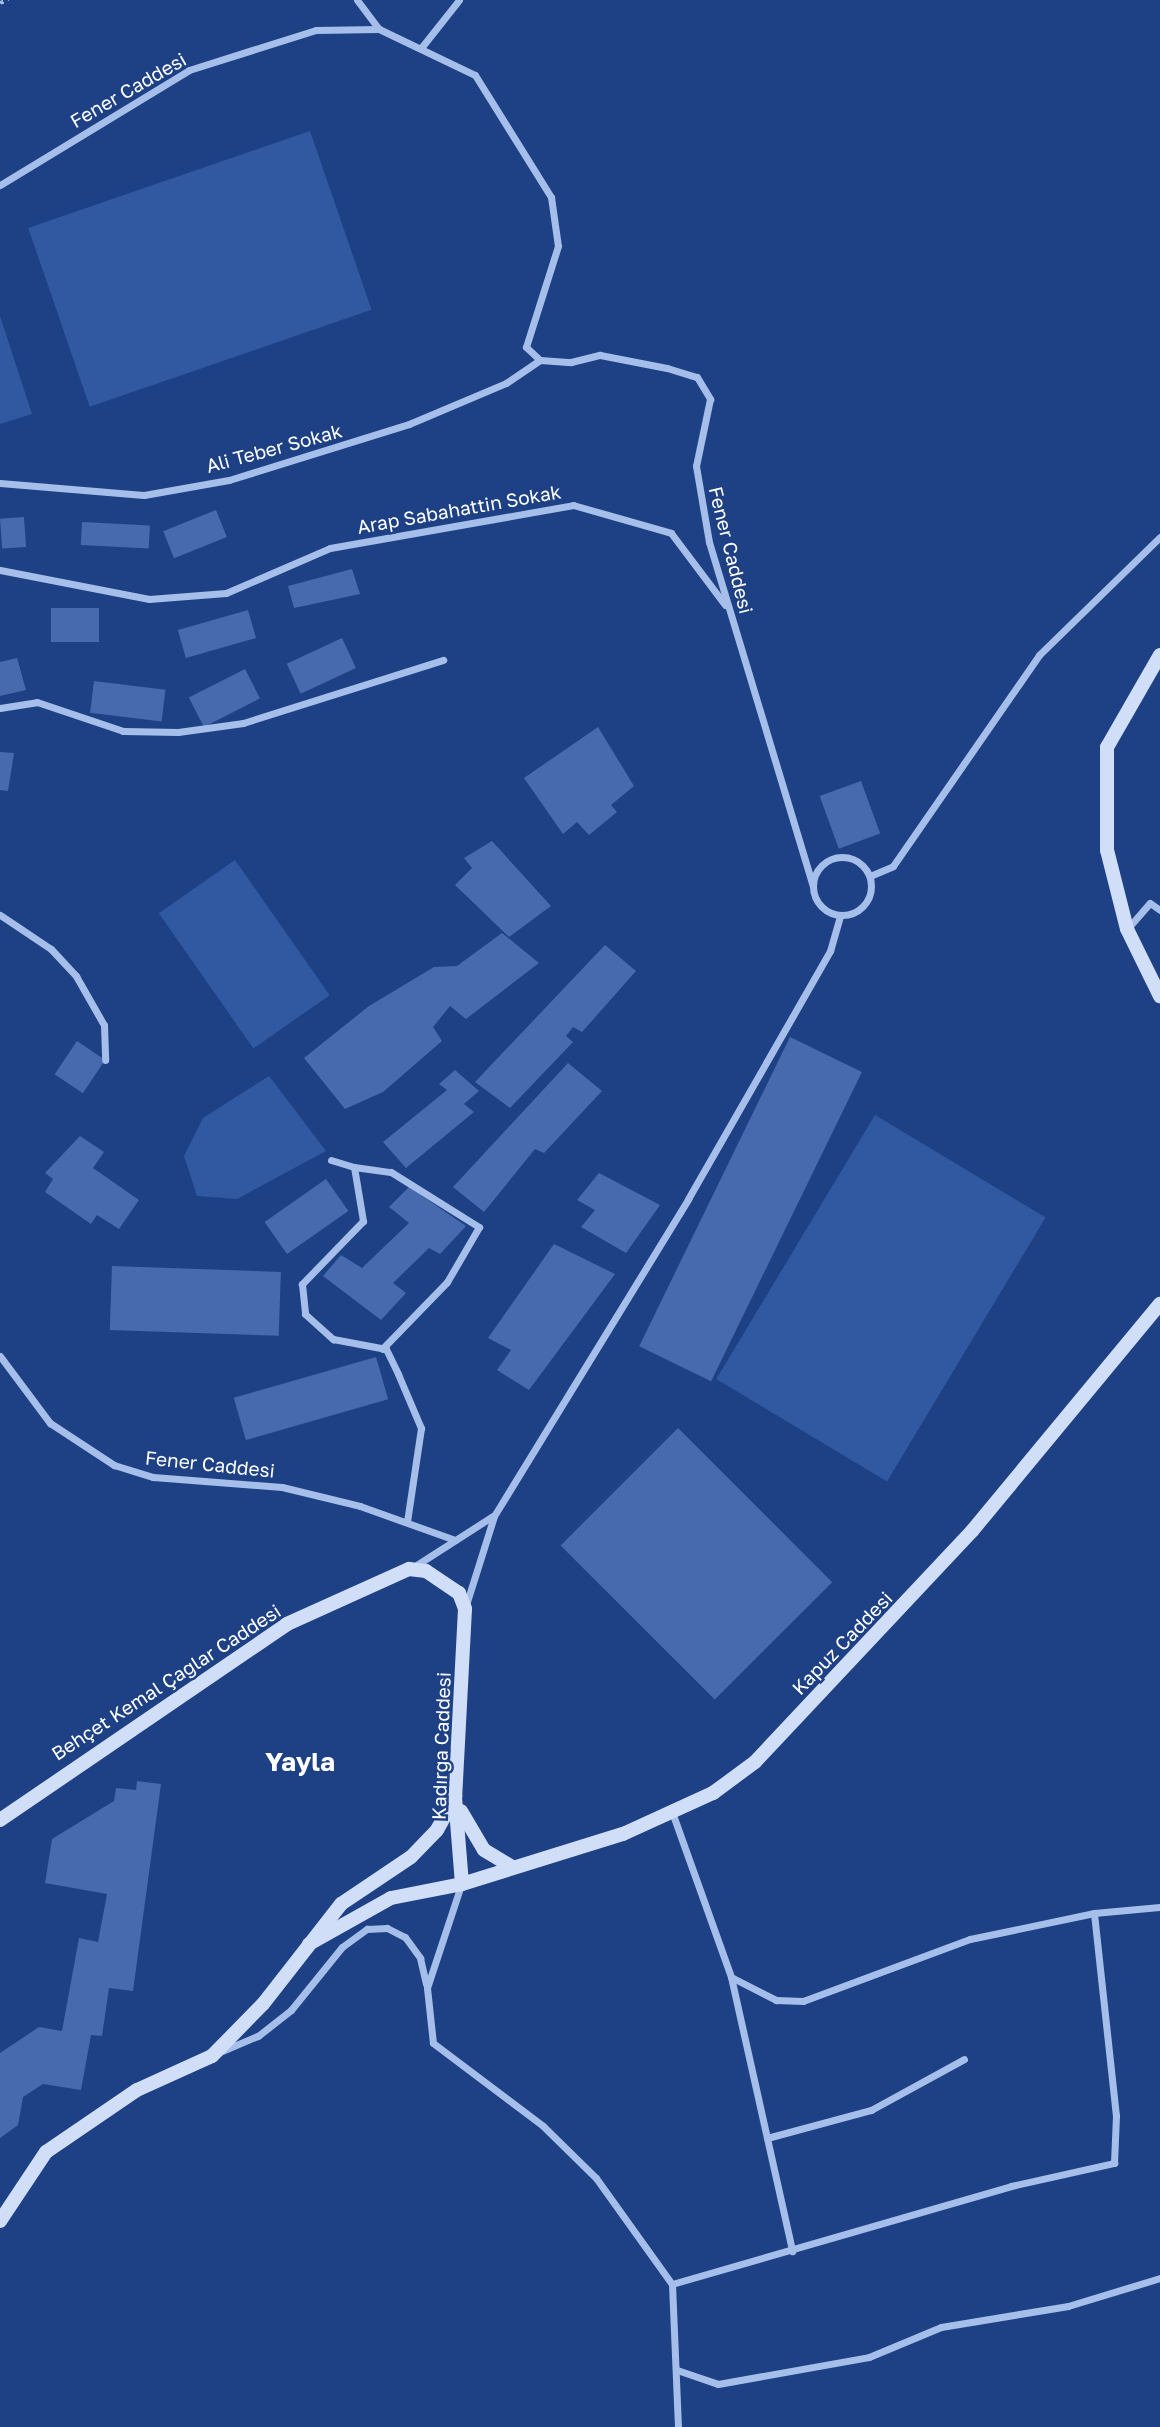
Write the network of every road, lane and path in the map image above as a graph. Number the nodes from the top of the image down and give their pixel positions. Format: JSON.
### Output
{"nodes":[{"id":1,"x":8,"y":0,"type":"edge"},
{"id":2,"x":357,"y":0,"type":"edge"},
{"id":3,"x":459,"y":0,"type":"edge"},
{"id":4,"x":0,"y":3,"type":"edge"},
{"id":5,"x":379,"y":29,"type":"junction"},
{"id":6,"x":421,"y":48,"type":"junction"},
{"id":7,"x":0,"y":185,"type":"edge"},
{"id":8,"x":540,"y":360,"type":"junction"},
{"id":9,"x":0,"y":483,"type":"edge"},
{"id":10,"x":1160,"y":537,"type":"edge"},
{"id":11,"x":0,"y":570,"type":"edge"},
{"id":12,"x":727,"y":608,"type":"junction"},
{"id":13,"x":1160,"y":655,"type":"edge"},
{"id":14,"x":443,"y":660,"type":"dead end"},
{"id":15,"x":0,"y":708,"type":"edge"},
{"id":16,"x":870,"y":876,"type":"junction"},
{"id":17,"x":813,"y":887,"type":"junction"},
{"id":18,"x":1160,"y":910,"type":"edge"},
{"id":19,"x":0,"y":915,"type":"edge"},
{"id":20,"x":840,"y":915,"type":"junction"},
{"id":21,"x":1127,"y":929,"type":"junction"},
{"id":22,"x":1160,"y":996,"type":"edge"},
{"id":23,"x":105,"y":1060,"type":"dead end"},
{"id":24,"x":331,"y":1160,"type":"dead end"},
{"id":25,"x":354,"y":1167,"type":"junction"},
{"id":26,"x":1160,"y":1304,"type":"edge"},
{"id":27,"x":382,"y":1349,"type":"junction"},
{"id":28,"x":0,"y":1356,"type":"edge"},
{"id":29,"x":494,"y":1516,"type":"junction"},
{"id":30,"x":407,"y":1522,"type":"junction"},
{"id":31,"x":455,"y":1541,"type":"junction"},
{"id":32,"x":409,"y":1569,"type":"junction"},
{"id":33,"x":465,"y":1609,"type":"junction"},
{"id":34,"x":455,"y":1797,"type":"junction"},
{"id":35,"x":672,"y":1812,"type":"junction"},
{"id":36,"x":0,"y":1820,"type":"edge"},
{"id":37,"x":512,"y":1867,"type":"junction"},
{"id":38,"x":462,"y":1884,"type":"junction"},
{"id":39,"x":1160,"y":1907,"type":"edge"},
{"id":40,"x":1094,"y":1913,"type":"junction"},
{"id":41,"x":309,"y":1944,"type":"junction"},
{"id":42,"x":731,"y":1977,"type":"junction"},
{"id":43,"x":427,"y":1988,"type":"junction"},
{"id":44,"x":212,"y":2056,"type":"junction"},
{"id":45,"x":964,"y":2059,"type":"dead end"},
{"id":46,"x":767,"y":2138,"type":"junction"},
{"id":47,"x":0,"y":2221,"type":"edge"},
{"id":48,"x":792,"y":2251,"type":"junction"},
{"id":49,"x":1160,"y":2278,"type":"edge"},
{"id":50,"x":672,"y":2284,"type":"junction"},
{"id":51,"x":677,"y":2370,"type":"junction"},
{"id":52,"x":678,"y":2427,"type":"edge"}],
"edges":[{"from":1,"to":4,"type":"path"},
{"from":2,"to":5,"type":"street"},
{"from":3,"to":6,"type":"street"},
{"from":5,"to":6,"type":"street","name":"Fener Caddesi"},
{"from":5,"to":7,"type":"street","name":"Fener Caddesi"},
{"from":6,"to":8,"type":"street","name":"Fener Caddesi"},
{"from":8,"to":9,"type":"street","name":"Ali Teber Sokak"},
{"from":8,"to":12,"type":"street","name":"Fener Caddesi"},
{"from":10,"to":16,"type":"street"},
{"from":11,"to":12,"type":"street","name":"Arap Sabahattin Sokak"},
{"from":12,"to":17,"type":"street","name":"Fener Caddesi"},
{"from":13,"to":21,"type":"main road"},
{"from":14,"to":15,"type":"street"},
{"from":16,"to":17,"type":"street"},
{"from":16,"to":20,"type":"street"},
{"from":17,"to":20,"type":"street"},
{"from":18,"to":21,"type":"street"},
{"from":19,"to":23,"type":"street"},
{"from":20,"to":29,"type":"street"},
{"from":21,"to":22,"type":"main road"},
{"from":24,"to":25,"type":"street"},
{"from":25,"to":27,"type":"street"},
{"from":25,"to":27,"type":"street"},
{"from":26,"to":35,"type":"main road","name":"Kapuz Caddesi"},
{"from":27,"to":30,"type":"street"},
{"from":28,"to":30,"type":"street","name":"Fener Caddesi"},
{"from":29,"to":31,"type":"street"},
{"from":29,"to":33,"type":"street"},
{"from":30,"to":31,"type":"street","name":"Fener Caddesi"},
{"from":31,"to":32,"type":"street"},
{"from":32,"to":33,"type":"main road"},
{"from":32,"to":36,"type":"main road","name":"Behçet Kemal Çağlar Caddesi"},
{"from":33,"to":34,"type":"main road","name":"Kadırga Caddesi"},
{"from":34,"to":37,"type":"main road"},
{"from":34,"to":38,"type":"main road","name":"Kadırga Caddesi"},
{"from":34,"to":41,"type":"main road"},
{"from":35,"to":37,"type":"main road","name":"Kapuz Caddesi"},
{"from":35,"to":42,"type":"street"},
{"from":37,"to":38,"type":"main road","name":"Kapuz Caddesi"},
{"from":38,"to":41,"type":"main road","name":"Kapuz Caddesi"},
{"from":38,"to":43,"type":"street"},
{"from":39,"to":40,"type":"street"},
{"from":40,"to":42,"type":"street"},
{"from":40,"to":48,"type":"street"},
{"from":41,"to":44,"type":"main road"},
{"from":42,"to":46,"type":"street"},
{"from":43,"to":44,"type":"street"},
{"from":43,"to":50,"type":"street"},
{"from":44,"to":47,"type":"main road"},
{"from":45,"to":46,"type":"street"},
{"from":46,"to":48,"type":"street"},
{"from":48,"to":50,"type":"street"},
{"from":49,"to":51,"type":"street"},
{"from":50,"to":51,"type":"street"},
{"from":51,"to":52,"type":"street"}]}
